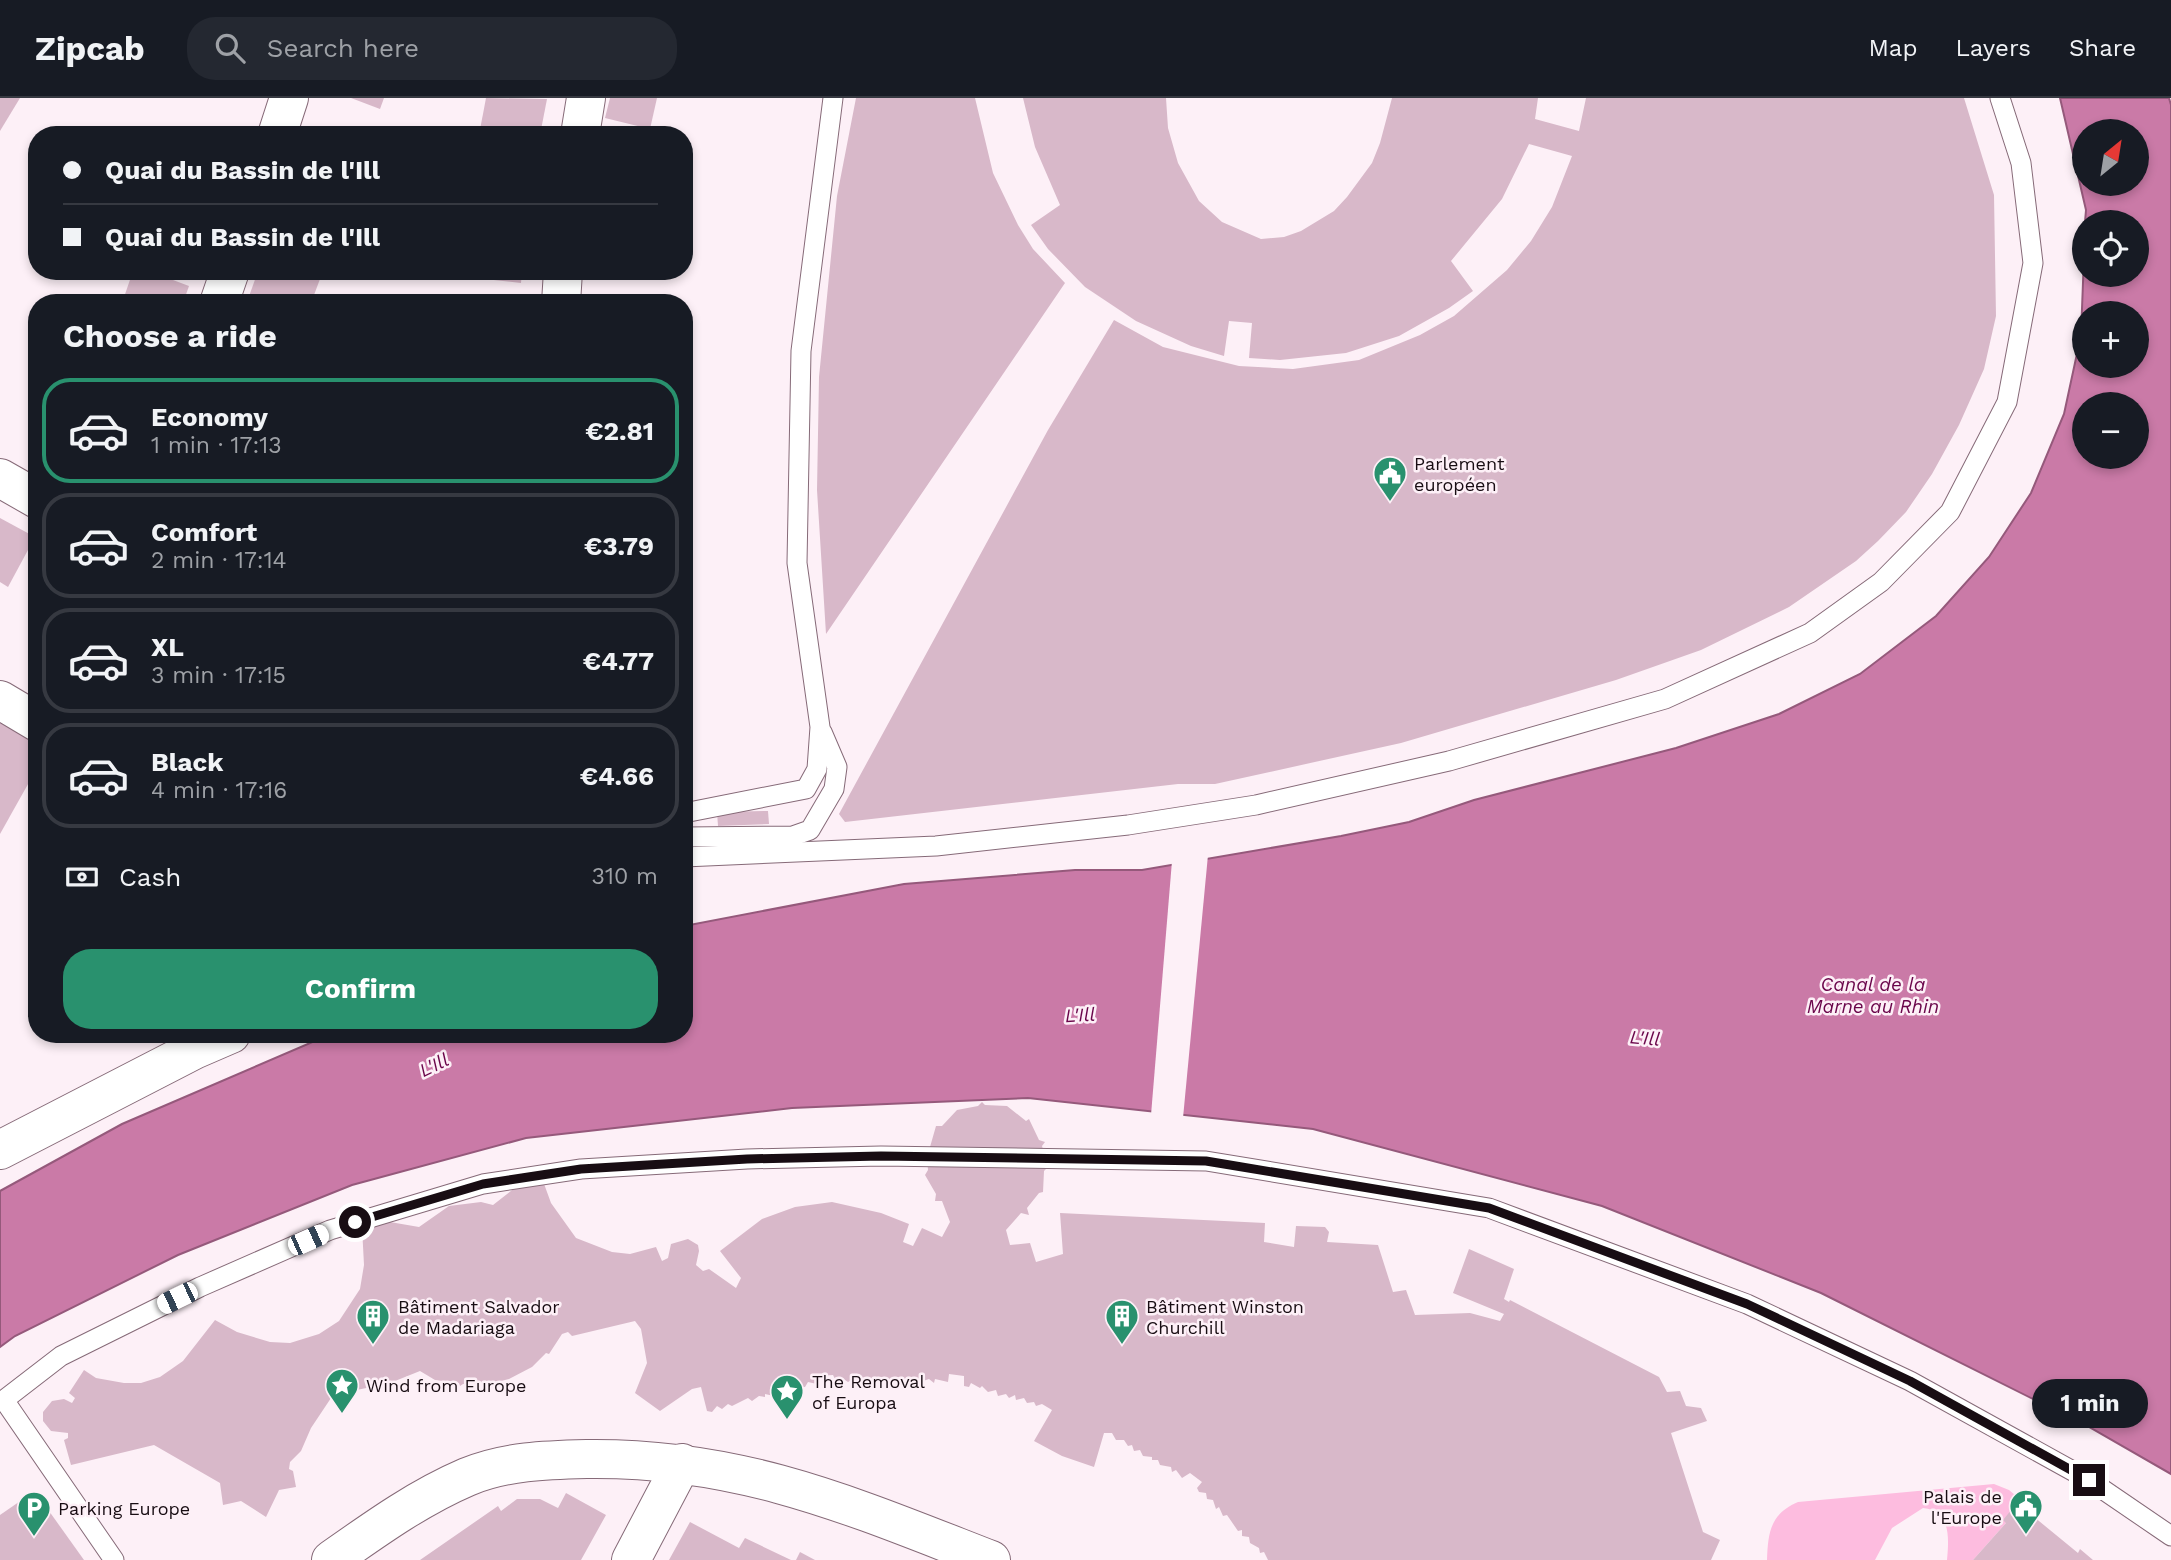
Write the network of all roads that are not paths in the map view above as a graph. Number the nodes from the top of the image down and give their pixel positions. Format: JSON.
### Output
{"nodes":[{"id":1,"x":289,"y":98,"type":"edge"},
{"id":2,"x":586,"y":98,"type":"edge"},
{"id":3,"x":833,"y":98,"type":"edge"},
{"id":4,"x":2000,"y":98,"type":"edge"},
{"id":5,"x":280,"y":126,"type":"edge"},
{"id":6,"x":581,"y":126,"type":"edge"},
{"id":7,"x":0,"y":478,"type":"edge"},
{"id":8,"x":28,"y":494,"type":"edge"},
{"id":9,"x":0,"y":700,"type":"edge"},
{"id":10,"x":28,"y":717,"type":"edge"},
{"id":11,"x":820,"y":727,"type":"junction"},
{"id":12,"x":693,"y":811,"type":"edge"},
{"id":13,"x":693,"y":837,"type":"edge"},
{"id":14,"x":693,"y":857,"type":"edge"},
{"id":15,"x":210,"y":1043,"type":"edge"},
{"id":16,"x":0,"y":1150,"type":"edge"},
{"id":17,"x":682,"y":1463,"type":"junction"},
{"id":18,"x":2171,"y":1536,"type":"edge"},
{"id":19,"x":114,"y":1560,"type":"edge"},
{"id":20,"x":331,"y":1560,"type":"edge"},
{"id":21,"x":631,"y":1560,"type":"edge"},
{"id":22,"x":992,"y":1560,"type":"edge"}],
"edges":[{"from":1,"to":5,"type":"street"},
{"from":2,"to":6,"type":"street"},
{"from":3,"to":11,"type":"lane"},
{"from":4,"to":14,"type":"lane"},
{"from":7,"to":8,"type":"street"},
{"from":9,"to":10,"type":"street"},
{"from":11,"to":12,"type":"lane"},
{"from":11,"to":13,"type":"lane"},
{"from":15,"to":16,"type":"street"},
{"from":17,"to":20,"type":"street"},
{"from":17,"to":21,"type":"street"},
{"from":17,"to":22,"type":"street"},
{"from":18,"to":19,"type":"lane"}]}
